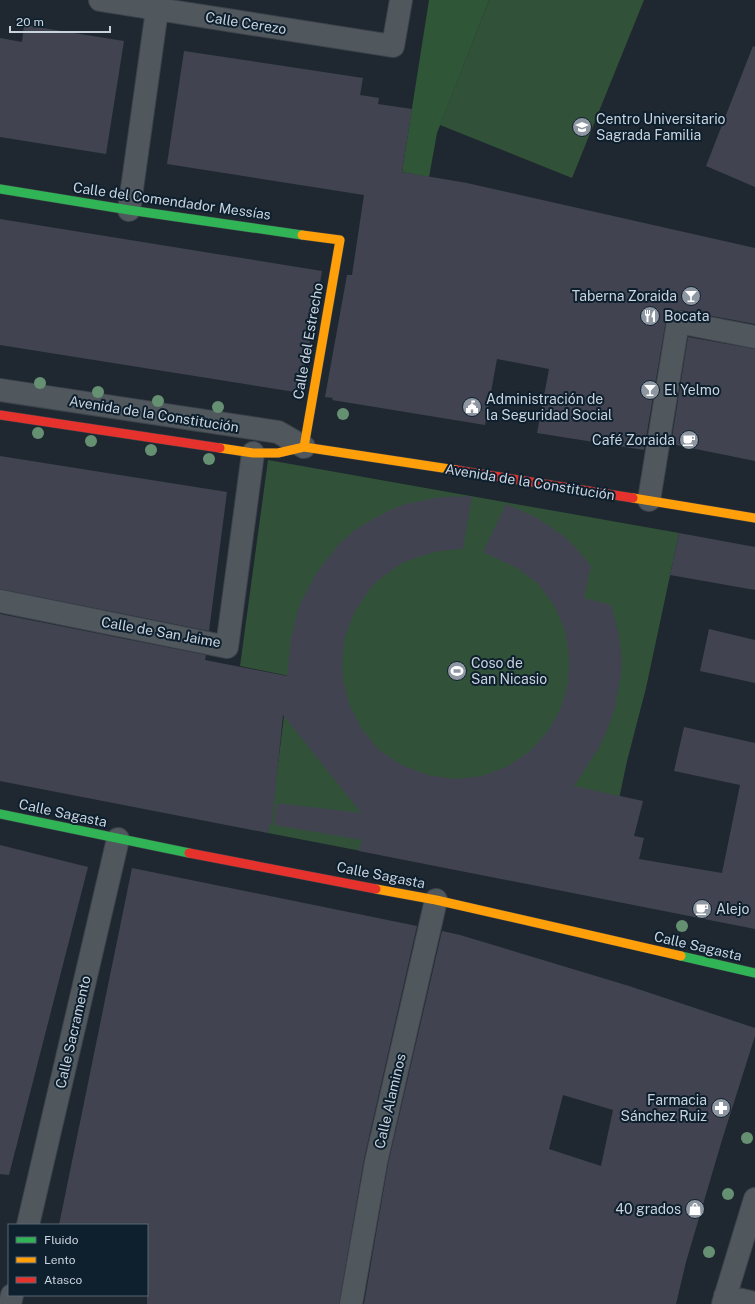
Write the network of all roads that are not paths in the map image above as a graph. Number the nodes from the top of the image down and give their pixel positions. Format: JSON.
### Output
{"nodes":[{"id":1,"x":100,"y":0,"type":"edge"},
{"id":2,"x":203,"y":0,"type":"edge"},
{"id":3,"x":400,"y":0,"type":"edge"},
{"id":4,"x":141,"y":5,"type":"edge"},
{"id":5,"x":185,"y":13,"type":"junction"},
{"id":6,"x":0,"y":189,"type":"edge"},
{"id":7,"x":129,"y":210,"type":"junction"},
{"id":8,"x":340,"y":240,"type":"joint"},
{"id":9,"x":755,"y":337,"type":"edge"},
{"id":10,"x":0,"y":390,"type":"edge"},
{"id":11,"x":0,"y":415,"type":"edge"},
{"id":12,"x":304,"y":447,"type":"junction"},
{"id":13,"x":253,"y":453,"type":"junction"},
{"id":14,"x":649,"y":500,"type":"junction"},
{"id":15,"x":755,"y":518,"type":"edge"},
{"id":16,"x":0,"y":601,"type":"edge"},
{"id":17,"x":0,"y":814,"type":"edge"},
{"id":18,"x":118,"y":839,"type":"junction"},
{"id":19,"x":436,"y":900,"type":"junction"},
{"id":20,"x":755,"y":974,"type":"edge"},
{"id":21,"x":755,"y":1199,"type":"edge"},
{"id":22,"x":28,"y":1224,"type":"edge"},
{"id":23,"x":724,"y":1300,"type":"edge"},
{"id":24,"x":755,"y":1303,"type":"edge"},
{"id":25,"x":351,"y":1304,"type":"edge"}],
"edges":[{"from":1,"to":4,"type":"street","name":"Calle Cerezo"},
{"from":2,"to":5,"type":"street"},
{"from":3,"to":5,"type":"street","name":"Calle Cerezo"},
{"from":4,"to":5,"type":"street","name":"Calle Cerezo"},
{"from":4,"to":7,"type":"street"},
{"from":6,"to":7,"type":"street","name":"Calle del Comendador Messías"},
{"from":7,"to":8,"type":"street","name":"Calle del Comendador Messías"},
{"from":8,"to":12,"type":"street","name":"Calle del Estrecho"},
{"from":9,"to":14,"type":"street"},
{"from":10,"to":12,"type":"street","name":"Avenida de la Constitución"},
{"from":11,"to":13,"type":"street","name":"Avenida de la Constitución"},
{"from":12,"to":13,"type":"street","name":"Avenida de la Constitución"},
{"from":12,"to":14,"type":"street","name":"Avenida de la Constitución"},
{"from":13,"to":16,"type":"street","name":"Calle de San Jaime"},
{"from":14,"to":15,"type":"street","name":"Avenida de la Constitución"},
{"from":17,"to":18,"type":"street","name":"Calle Sagasta"},
{"from":18,"to":19,"type":"street","name":"Calle Sagasta"},
{"from":18,"to":22,"type":"street","name":"Calle Sacramento"},
{"from":19,"to":20,"type":"street","name":"Calle Sagasta"},
{"from":19,"to":25,"type":"street","name":"Calle Alaminos"},
{"from":21,"to":23,"type":"street"},
{"from":23,"to":24,"type":"street"}]}
